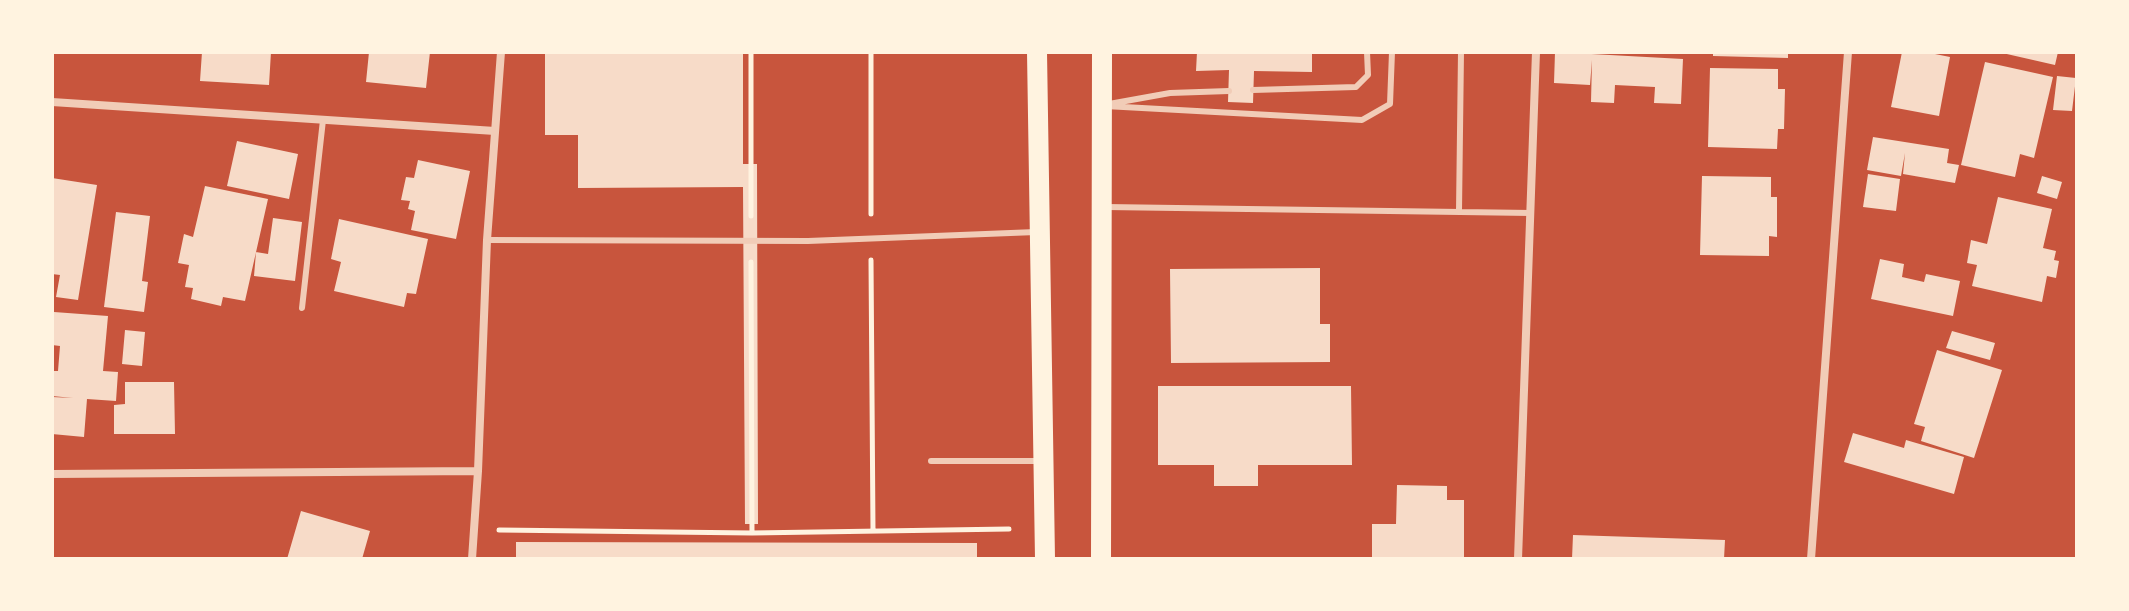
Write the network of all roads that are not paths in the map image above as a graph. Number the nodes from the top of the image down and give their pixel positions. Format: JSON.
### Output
{"nodes":[{"id":1,"x":501,"y":52,"type":"edge"},
{"id":2,"x":1037,"y":52,"type":"edge"},
{"id":3,"x":1102,"y":52,"type":"edge"},
{"id":4,"x":1367,"y":52,"type":"edge"},
{"id":5,"x":1392,"y":52,"type":"edge"},
{"id":6,"x":1461,"y":52,"type":"edge"},
{"id":7,"x":1536,"y":52,"type":"edge"},
{"id":8,"x":1848,"y":52,"type":"edge"},
{"id":9,"x":1253,"y":90,"type":"dead end"},
{"id":10,"x":1229,"y":91,"type":"dead end"},
{"id":11,"x":52,"y":102,"type":"edge"},
{"id":12,"x":1102,"y":105,"type":"junction"},
{"id":13,"x":323,"y":120,"type":"junction"},
{"id":14,"x":495,"y":131,"type":"junction"},
{"id":15,"x":1102,"y":207,"type":"junction"},
{"id":16,"x":1459,"y":211,"type":"junction"},
{"id":17,"x":1531,"y":213,"type":"junction"},
{"id":18,"x":1040,"y":232,"type":"junction"},
{"id":19,"x":487,"y":240,"type":"junction"},
{"id":20,"x":302,"y":308,"type":"dead end"},
{"id":21,"x":931,"y":461,"type":"dead end"},
{"id":22,"x":1043,"y":461,"type":"junction"},
{"id":23,"x":478,"y":471,"type":"junction"},
{"id":24,"x":52,"y":474,"type":"edge"},
{"id":25,"x":472,"y":559,"type":"edge"},
{"id":26,"x":1045,"y":559,"type":"edge"},
{"id":27,"x":1101,"y":559,"type":"edge"},
{"id":28,"x":1518,"y":559,"type":"edge"},
{"id":29,"x":1811,"y":559,"type":"edge"}],
"edges":[{"from":1,"to":14,"type":"street"},
{"from":2,"to":18,"type":"main road"},
{"from":3,"to":12,"type":"main road"},
{"from":4,"to":9,"type":"lane"},
{"from":5,"to":12,"type":"lane"},
{"from":6,"to":16,"type":"lane"},
{"from":7,"to":17,"type":"street"},
{"from":8,"to":29,"type":"street"},
{"from":10,"to":12,"type":"lane"},
{"from":11,"to":13,"type":"street"},
{"from":12,"to":15,"type":"main road"},
{"from":13,"to":14,"type":"street"},
{"from":13,"to":20,"type":"lane"},
{"from":14,"to":19,"type":"street"},
{"from":15,"to":16,"type":"lane"},
{"from":15,"to":27,"type":"main road"},
{"from":16,"to":17,"type":"lane"},
{"from":17,"to":28,"type":"street"},
{"from":18,"to":19,"type":"lane"},
{"from":18,"to":22,"type":"main road"},
{"from":19,"to":23,"type":"street"},
{"from":21,"to":22,"type":"lane"},
{"from":22,"to":26,"type":"main road"},
{"from":23,"to":24,"type":"street"},
{"from":23,"to":25,"type":"street"}]}
